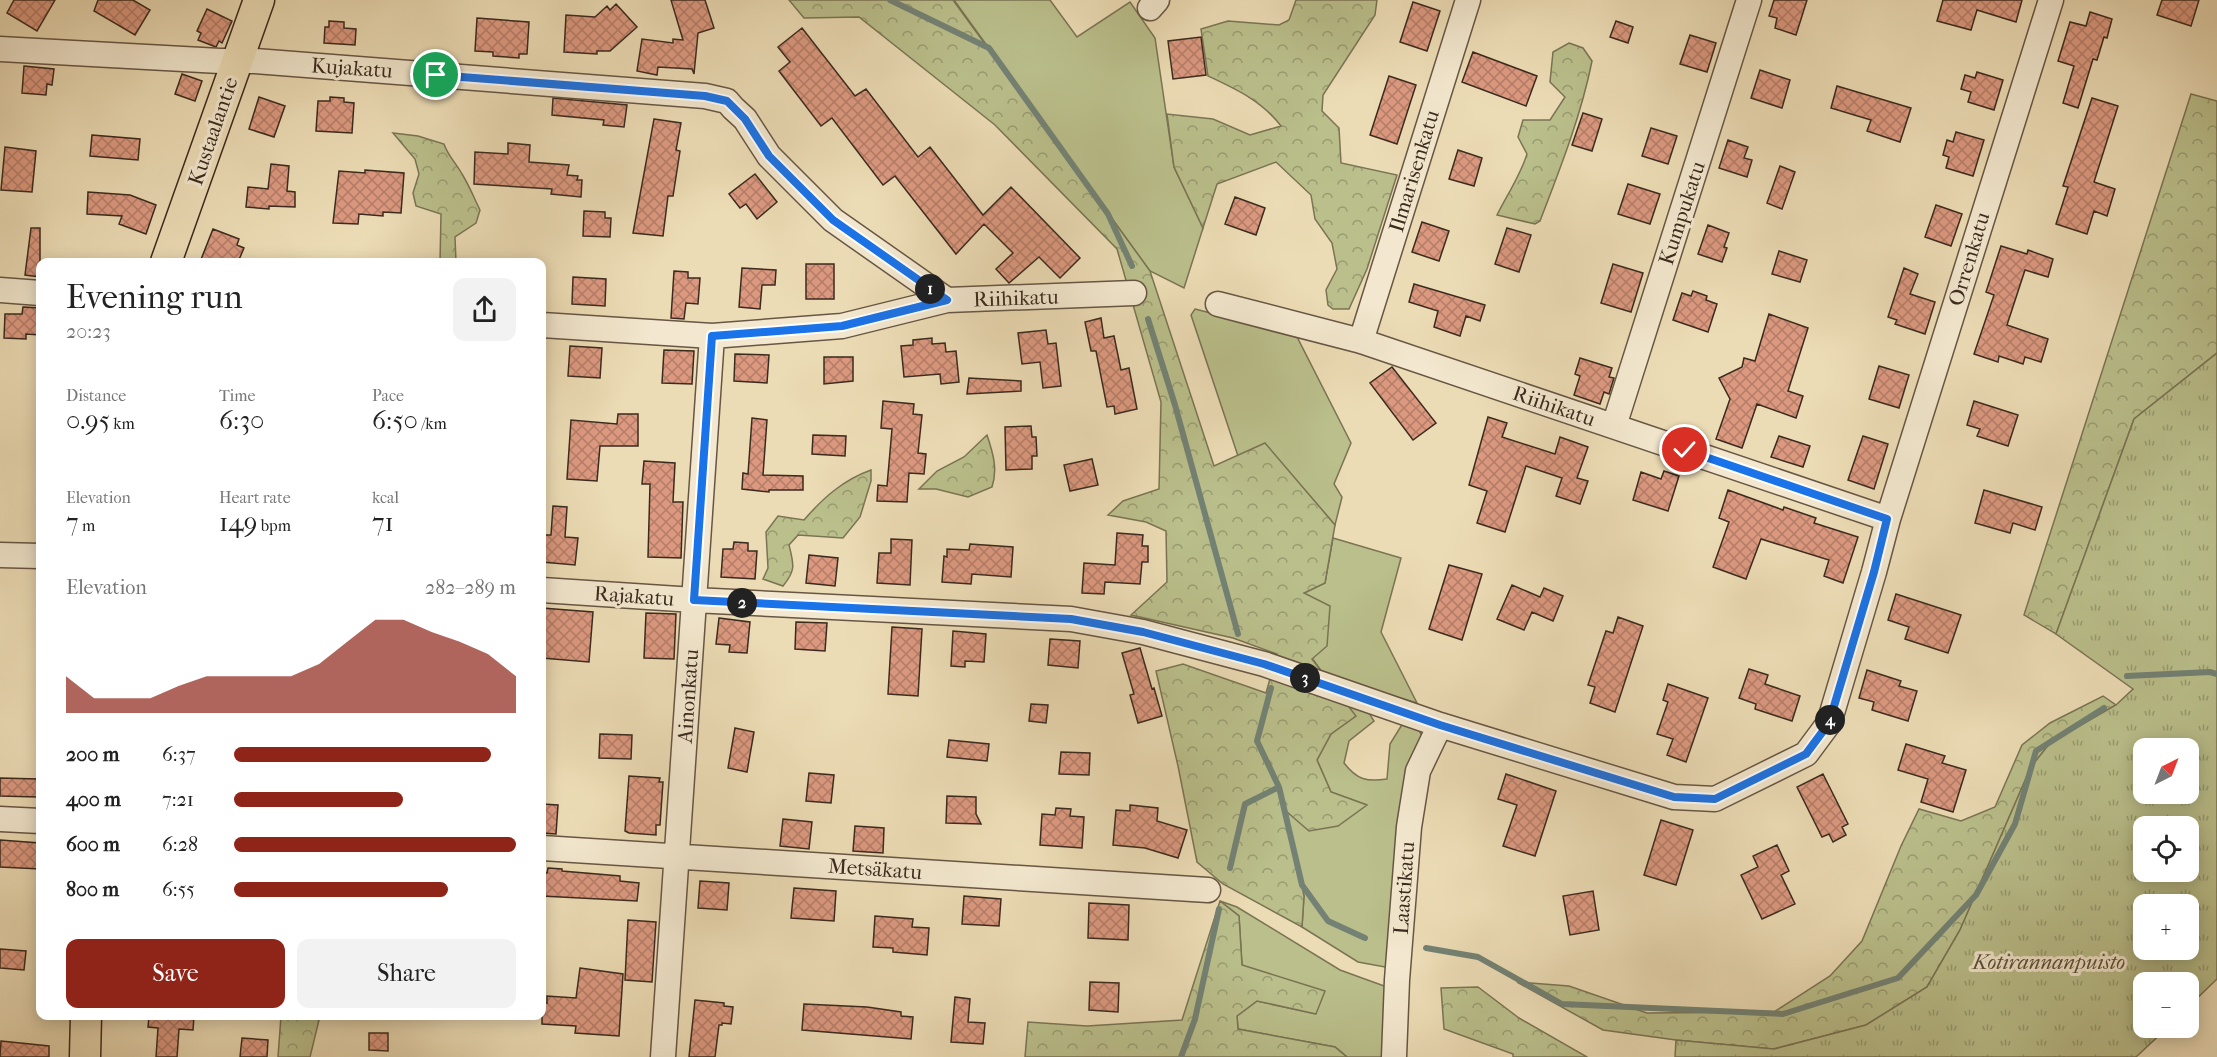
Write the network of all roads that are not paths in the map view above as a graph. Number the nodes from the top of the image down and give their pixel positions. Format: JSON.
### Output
{"nodes":[{"id":1,"x":259,"y":0,"type":"edge"},
{"id":2,"x":1468,"y":0,"type":"edge"},
{"id":3,"x":1749,"y":0,"type":"edge"},
{"id":4,"x":2051,"y":0,"type":"edge"},
{"id":5,"x":0,"y":49,"type":"edge"},
{"id":6,"x":238,"y":60,"type":"junction"},
{"id":7,"x":167,"y":258,"type":"edge"},
{"id":8,"x":0,"y":290,"type":"edge"},
{"id":9,"x":36,"y":293,"type":"edge"},
{"id":10,"x":1134,"y":293,"type":"dead end"},
{"id":11,"x":947,"y":300,"type":"junction"},
{"id":12,"x":1218,"y":304,"type":"dead end"},
{"id":13,"x":546,"y":325,"type":"edge"},
{"id":14,"x":712,"y":336,"type":"junction"},
{"id":15,"x":1361,"y":341,"type":"junction"},
{"id":16,"x":1614,"y":426,"type":"junction"},
{"id":17,"x":1887,"y":519,"type":"junction"},
{"id":18,"x":0,"y":555,"type":"edge"},
{"id":19,"x":36,"y":556,"type":"edge"},
{"id":20,"x":546,"y":590,"type":"edge"},
{"id":21,"x":694,"y":600,"type":"junction"},
{"id":22,"x":1440,"y":725,"type":"junction"},
{"id":23,"x":0,"y":819,"type":"edge"},
{"id":24,"x":36,"y":821,"type":"edge"},
{"id":25,"x":546,"y":848,"type":"edge"},
{"id":26,"x":677,"y":856,"type":"junction"},
{"id":27,"x":1208,"y":890,"type":"dead end"},
{"id":28,"x":87,"y":1020,"type":"edge"},
{"id":29,"x":85,"y":1057,"type":"edge"},
{"id":30,"x":663,"y":1057,"type":"edge"},
{"id":31,"x":1394,"y":1057,"type":"edge"}],
"edges":[{"from":1,"to":6,"type":"main road","name":"Kustaalantie"},
{"from":2,"to":15,"type":"street","name":"Ilmarisenkatu"},
{"from":3,"to":16,"type":"street","name":"Kumpukatu"},
{"from":4,"to":17,"type":"street","name":"Orrenkatu"},
{"from":5,"to":6,"type":"street","name":"Kujakatu"},
{"from":6,"to":7,"type":"main road","name":"Kustaalantie"},
{"from":6,"to":11,"type":"street","name":"Kujakatu"},
{"from":8,"to":9,"type":"street"},
{"from":10,"to":11,"type":"street","name":"Riihikatu"},
{"from":11,"to":14,"type":"street","name":"Riihikatu"},
{"from":12,"to":15,"type":"street","name":"Riihikatu"},
{"from":13,"to":14,"type":"street","name":"Riihikatu"},
{"from":14,"to":21,"type":"street","name":"Ainonkatu"},
{"from":15,"to":16,"type":"street","name":"Riihikatu"},
{"from":16,"to":17,"type":"street","name":"Riihikatu"},
{"from":17,"to":22,"type":"street","name":"Rajakatu"},
{"from":18,"to":19,"type":"street"},
{"from":20,"to":21,"type":"street","name":"Rajakatu"},
{"from":21,"to":22,"type":"street","name":"Rajakatu"},
{"from":21,"to":26,"type":"street","name":"Ainonkatu"},
{"from":22,"to":31,"type":"street","name":"Laastikatu"},
{"from":23,"to":24,"type":"street"},
{"from":25,"to":26,"type":"street","name":"Metsäkatu"},
{"from":26,"to":27,"type":"street","name":"Metsäkatu"},
{"from":26,"to":30,"type":"street","name":"Ainonkatu"},
{"from":28,"to":29,"type":"main road"}]}
